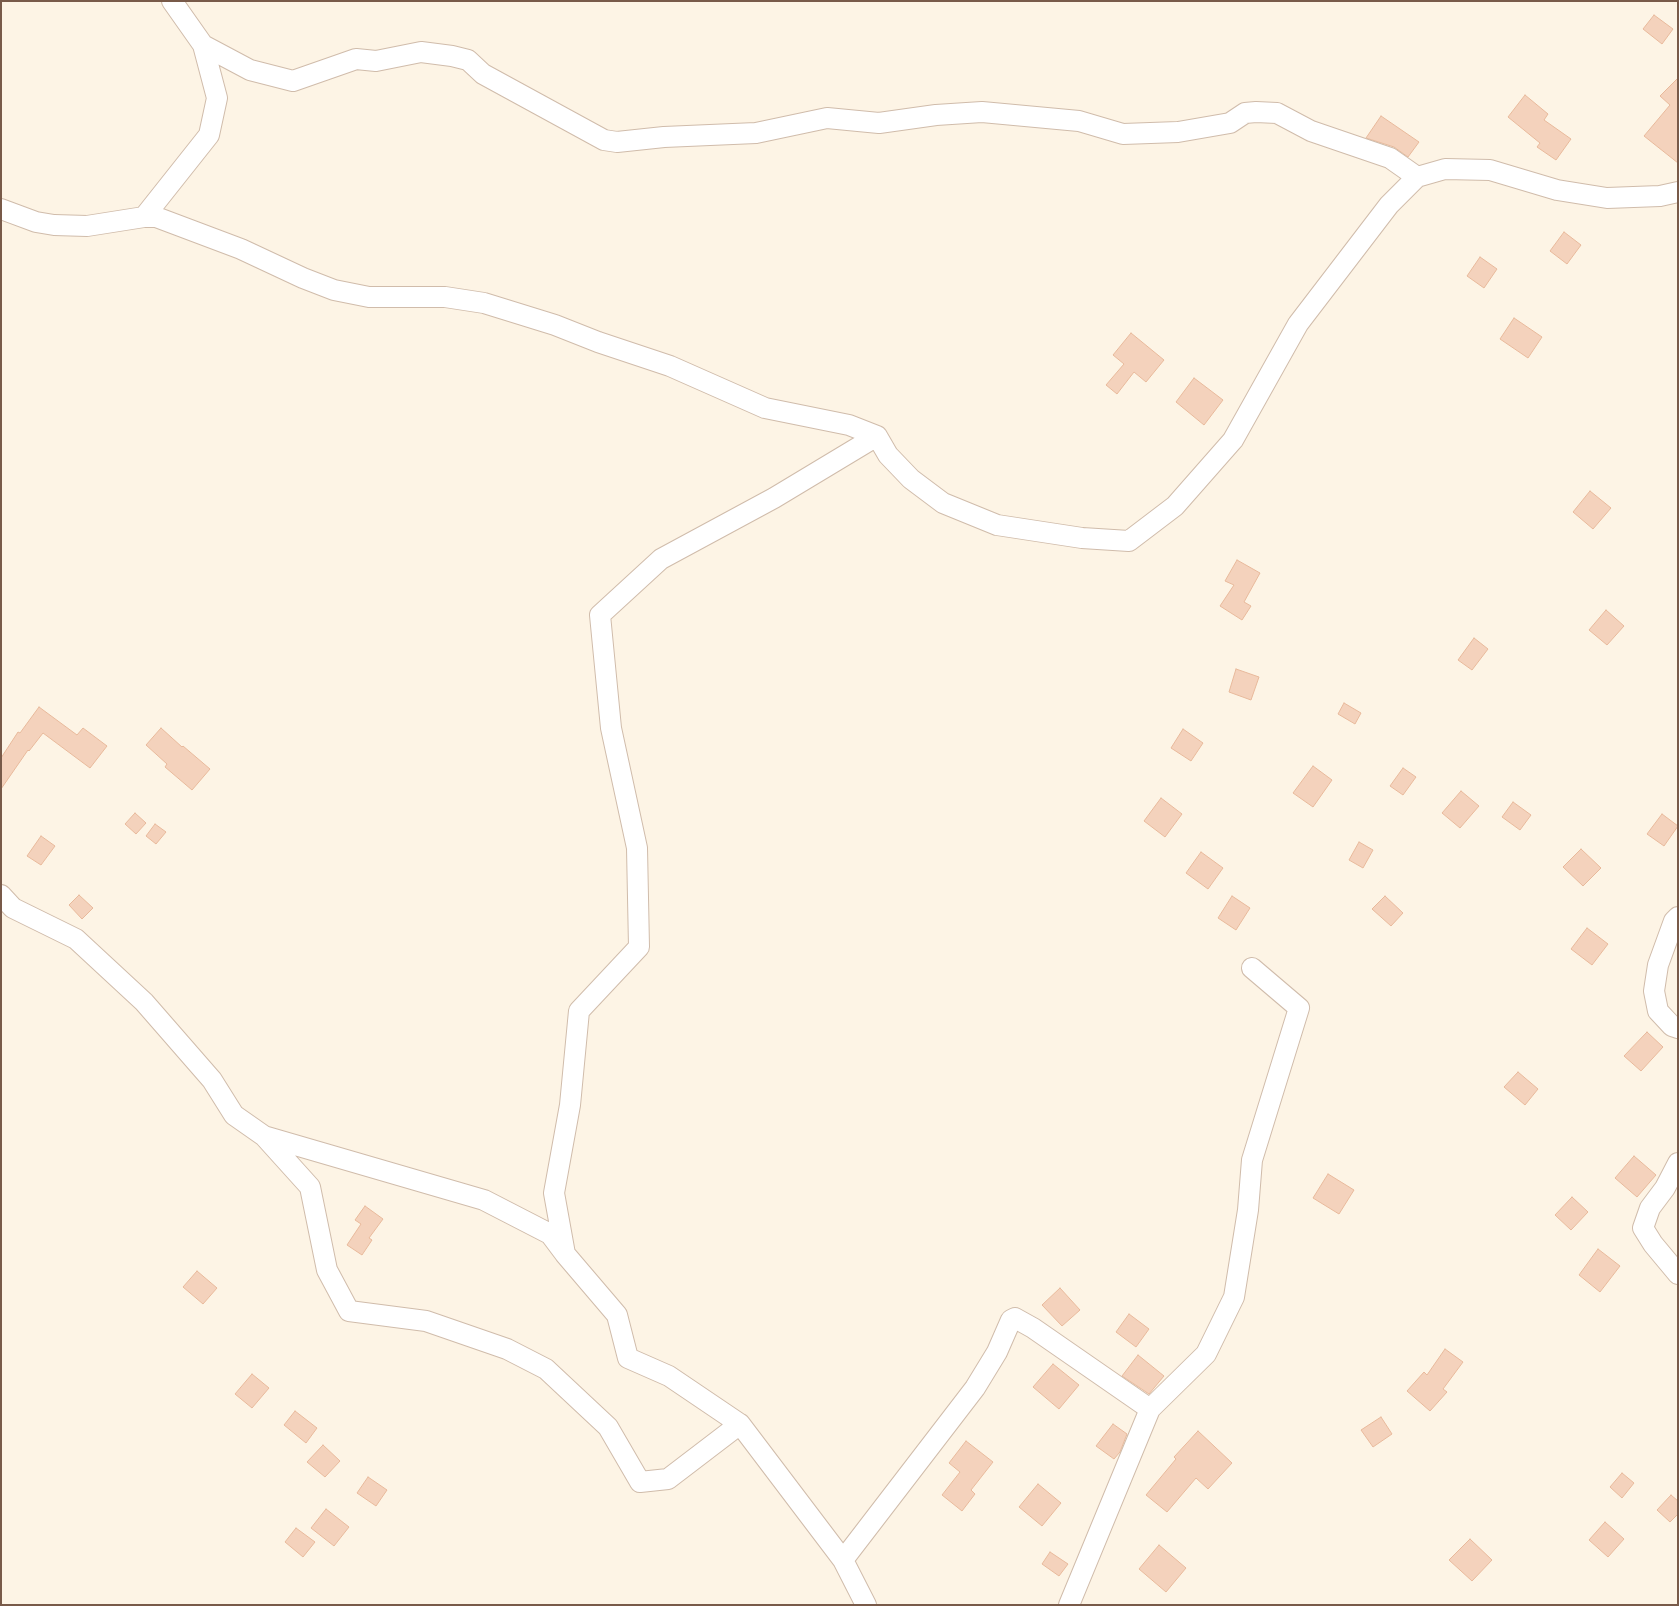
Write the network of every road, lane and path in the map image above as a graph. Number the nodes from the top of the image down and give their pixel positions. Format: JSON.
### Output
{"nodes":[{"id":1,"x":172,"y":1,"type":"edge"},
{"id":2,"x":203,"y":45,"type":"junction"},
{"id":3,"x":1417,"y":177,"type":"junction"},
{"id":4,"x":1678,"y":192,"type":"edge"},
{"id":5,"x":1,"y":209,"type":"edge"},
{"id":6,"x":144,"y":217,"type":"junction"},
{"id":7,"x":877,"y":436,"type":"junction"},
{"id":8,"x":1,"y":895,"type":"edge"},
{"id":9,"x":1678,"y":917,"type":"edge"},
{"id":10,"x":1252,"y":968,"type":"dead end"},
{"id":11,"x":1678,"y":1028,"type":"edge"},
{"id":12,"x":264,"y":1136,"type":"junction"},
{"id":13,"x":1678,"y":1163,"type":"edge"},
{"id":14,"x":565,"y":1254,"type":"junction"},
{"id":15,"x":1678,"y":1274,"type":"edge"},
{"id":16,"x":1150,"y":1409,"type":"junction"},
{"id":17,"x":740,"y":1424,"type":"junction"},
{"id":18,"x":843,"y":1560,"type":"junction"},
{"id":19,"x":866,"y":1605,"type":"edge"},
{"id":20,"x":1069,"y":1605,"type":"edge"}],
"edges":[{"from":1,"to":2,"type":"street"},
{"from":2,"to":3,"type":"street"},
{"from":2,"to":6,"type":"street"},
{"from":3,"to":4,"type":"street"},
{"from":3,"to":7,"type":"street"},
{"from":5,"to":6,"type":"street"},
{"from":6,"to":7,"type":"street"},
{"from":7,"to":14,"type":"street"},
{"from":8,"to":12,"type":"street"},
{"from":9,"to":11,"type":"street"},
{"from":10,"to":16,"type":"street"},
{"from":12,"to":14,"type":"street"},
{"from":12,"to":17,"type":"street"},
{"from":13,"to":15,"type":"street"},
{"from":14,"to":17,"type":"street"},
{"from":16,"to":18,"type":"street"},
{"from":16,"to":20,"type":"street"},
{"from":17,"to":18,"type":"street"},
{"from":18,"to":19,"type":"street"}]}
